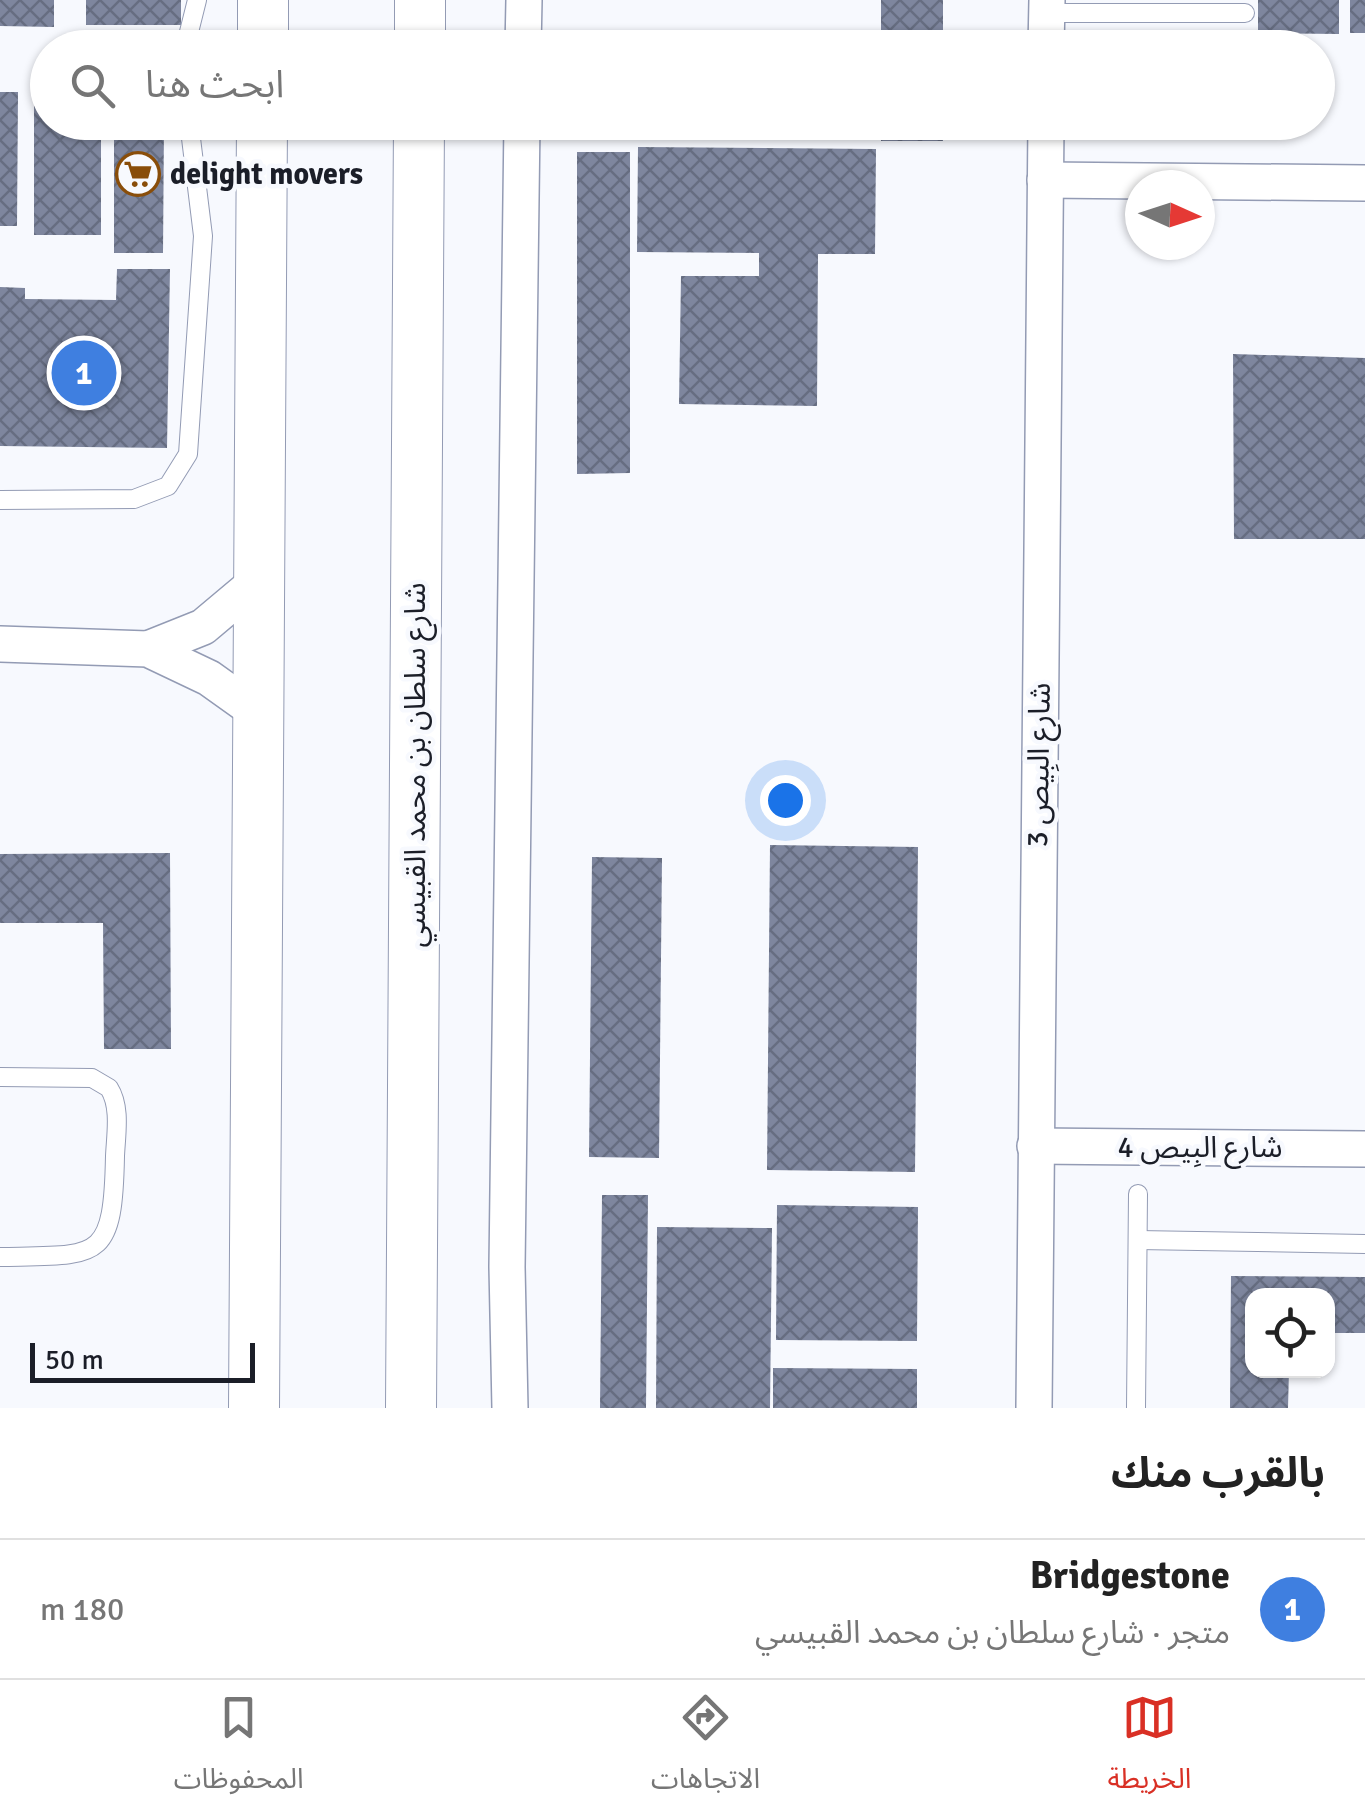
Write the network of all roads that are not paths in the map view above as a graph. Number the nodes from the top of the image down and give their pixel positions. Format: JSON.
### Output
{"nodes":[{"id":1,"x":198,"y":0,"type":"edge"},
{"id":2,"x":263,"y":0,"type":"edge"},
{"id":3,"x":420,"y":0,"type":"edge"},
{"id":4,"x":524,"y":0,"type":"edge"},
{"id":5,"x":1244,"y":13,"type":"dead end"},
{"id":6,"x":1046,"y":20,"type":"edge"},
{"id":7,"x":190,"y":30,"type":"edge"},
{"id":8,"x":263,"y":30,"type":"edge"},
{"id":9,"x":420,"y":30,"type":"edge"},
{"id":10,"x":523,"y":30,"type":"edge"},
{"id":11,"x":190,"y":140,"type":"edge"},
{"id":12,"x":262,"y":140,"type":"edge"},
{"id":13,"x":420,"y":140,"type":"edge"},
{"id":14,"x":522,"y":140,"type":"edge"},
{"id":15,"x":1046,"y":140,"type":"edge"},
{"id":16,"x":1045,"y":180,"type":"junction"},
{"id":17,"x":1365,"y":183,"type":"edge"},
{"id":18,"x":0,"y":500,"type":"edge"},
{"id":19,"x":259,"y":580,"type":"junction"},
{"id":20,"x":0,"y":644,"type":"edge"},
{"id":21,"x":148,"y":649,"type":"junction"},
{"id":22,"x":258,"y":713,"type":"junction"},
{"id":23,"x":0,"y":1077,"type":"edge"},
{"id":24,"x":1036,"y":1146,"type":"junction"},
{"id":25,"x":1365,"y":1148,"type":"edge"},
{"id":26,"x":1138,"y":1194,"type":"dead end"},
{"id":27,"x":1138,"y":1240,"type":"junction"},
{"id":28,"x":1365,"y":1244,"type":"edge"},
{"id":29,"x":0,"y":1257,"type":"edge"},
{"id":30,"x":254,"y":1408,"type":"edge"},
{"id":31,"x":411,"y":1408,"type":"edge"},
{"id":32,"x":510,"y":1408,"type":"edge"},
{"id":33,"x":1034,"y":1408,"type":"edge"},
{"id":34,"x":1136,"y":1408,"type":"edge"}],
"edges":[{"from":1,"to":7,"type":"lane"},
{"from":2,"to":8,"type":"main road"},
{"from":3,"to":9,"type":"main road"},
{"from":4,"to":10,"type":"street"},
{"from":5,"to":6,"type":"lane"},
{"from":11,"to":18,"type":"lane"},
{"from":12,"to":19,"type":"main road"},
{"from":13,"to":31,"type":"main road","name":"شارع سلطان بن محمد القبيسي"},
{"from":14,"to":32,"type":"street"},
{"from":15,"to":16,"type":"street","name":"شارع البِيص 3"},
{"from":16,"to":17,"type":"street"},
{"from":16,"to":24,"type":"street","name":"شارع البِيص 3"},
{"from":19,"to":21,"type":"street"},
{"from":19,"to":22,"type":"main road"},
{"from":20,"to":21,"type":"street"},
{"from":21,"to":22,"type":"street"},
{"from":22,"to":30,"type":"main road"},
{"from":23,"to":29,"type":"lane"},
{"from":24,"to":25,"type":"street","name":"شارع البِيص 4"},
{"from":24,"to":33,"type":"street","name":"شارع البِيص 3"},
{"from":26,"to":27,"type":"lane"},
{"from":27,"to":28,"type":"lane"},
{"from":27,"to":34,"type":"lane"}]}
